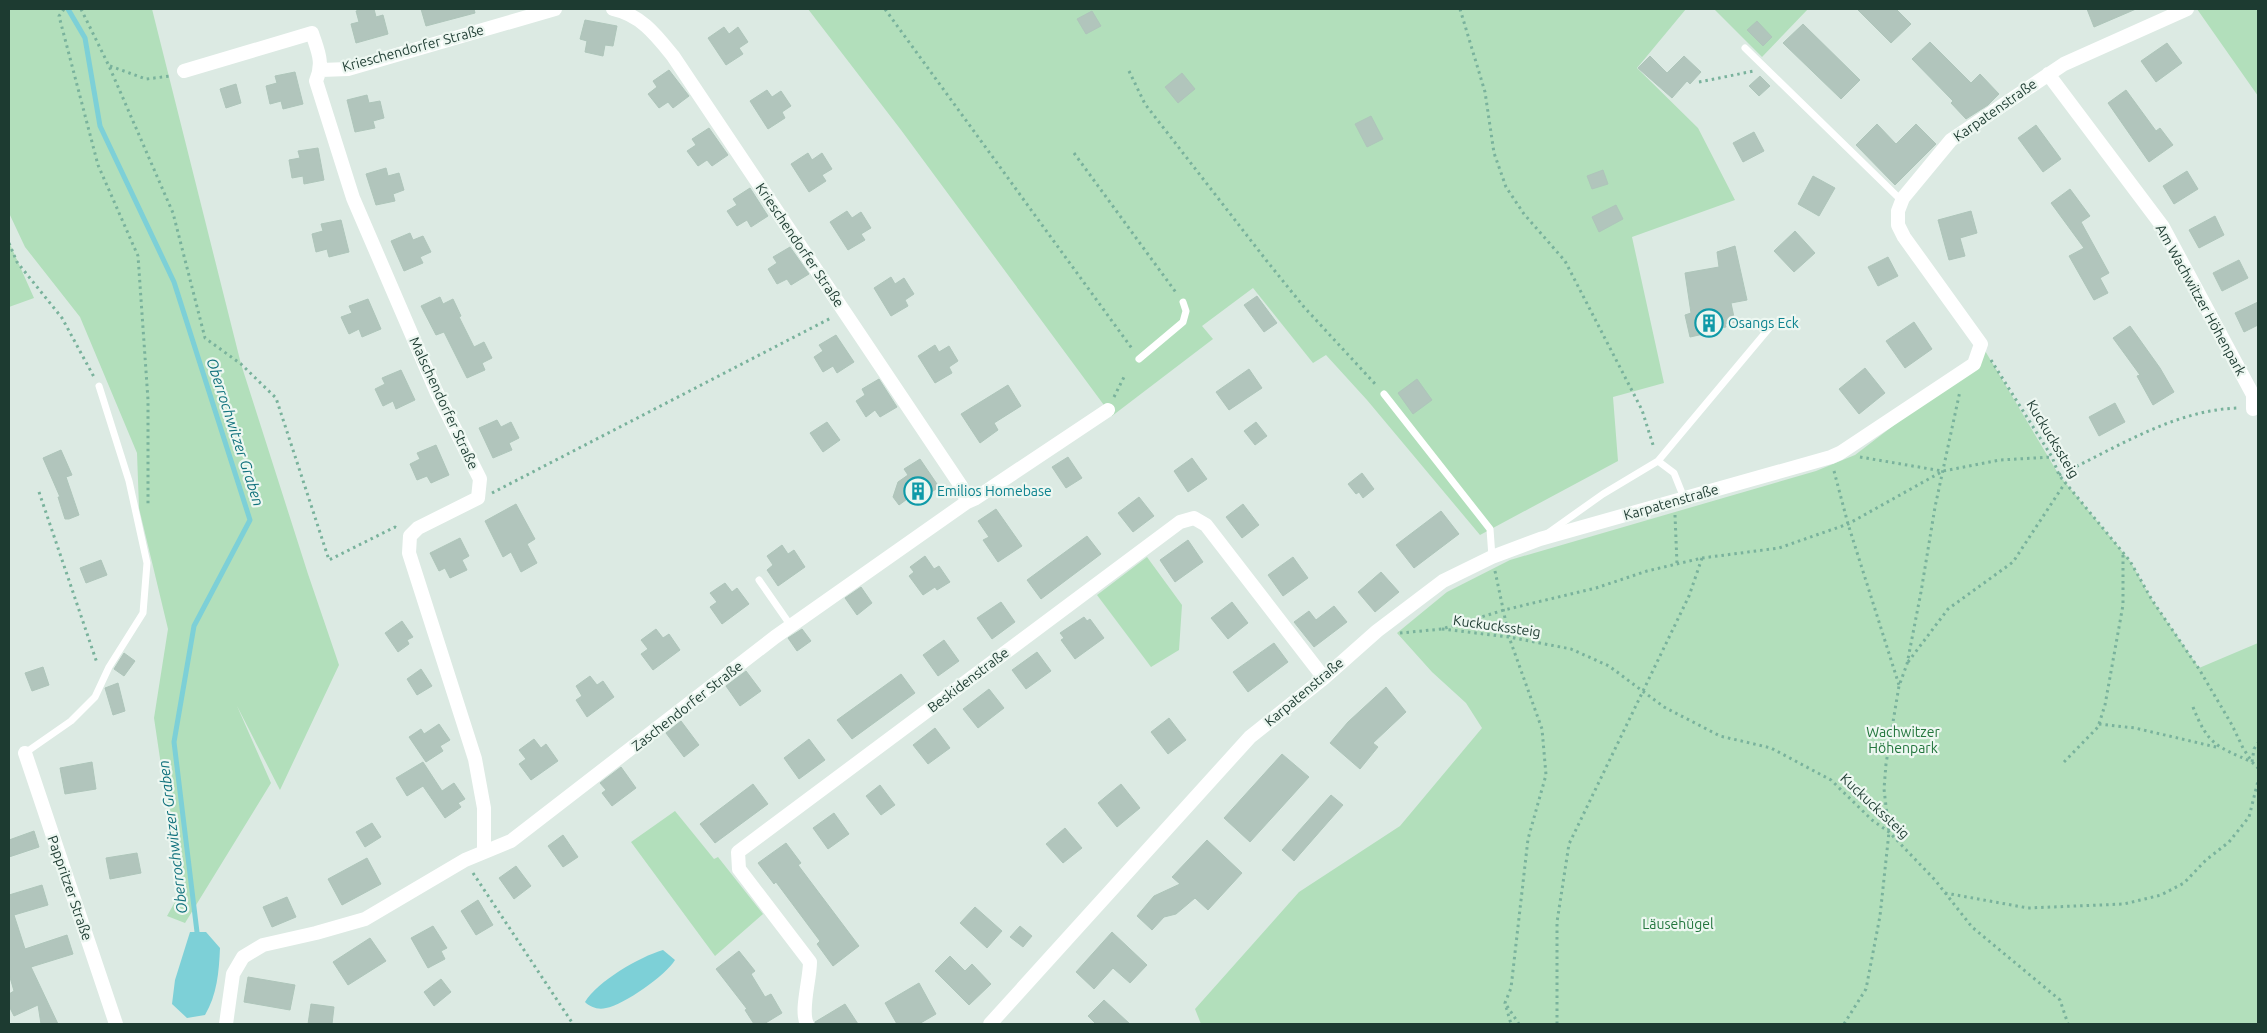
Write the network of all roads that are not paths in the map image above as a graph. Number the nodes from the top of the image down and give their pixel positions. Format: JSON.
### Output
{"nodes":[{"id":1,"x":555,"y":9,"type":"edge"},
{"id":2,"x":614,"y":9,"type":"edge"},
{"id":3,"x":2187,"y":9,"type":"edge"},
{"id":4,"x":1746,"y":48,"type":"dead end"},
{"id":5,"x":321,"y":70,"type":"junction"},
{"id":6,"x":177,"y":74,"type":"road end"},
{"id":7,"x":2048,"y":74,"type":"junction"},
{"id":8,"x":1902,"y":201,"type":"junction"},
{"id":9,"x":1183,"y":302,"type":"road end"},
{"id":10,"x":1771,"y":326,"type":"dead end"},
{"id":11,"x":1139,"y":359,"type":"road end"},
{"id":12,"x":99,"y":386,"type":"road end"},
{"id":13,"x":1384,"y":394,"type":"road end"},
{"id":14,"x":2253,"y":409,"type":"road end"},
{"id":15,"x":1108,"y":410,"type":"road end"},
{"id":16,"x":1658,"y":461,"type":"junction"},
{"id":17,"x":1680,"y":499,"type":"junction"},
{"id":18,"x":967,"y":502,"type":"junction"},
{"id":19,"x":1540,"y":539,"type":"junction"},
{"id":20,"x":1492,"y":557,"type":"junction"},
{"id":21,"x":760,"y":580,"type":"dead end"},
{"id":22,"x":791,"y":626,"type":"junction"},
{"id":23,"x":1324,"y":678,"type":"junction"},
{"id":24,"x":25,"y":753,"type":"joint"},
{"id":25,"x":484,"y":852,"type":"junction"},
{"id":26,"x":116,"y":1024,"type":"edge"},
{"id":27,"x":226,"y":1024,"type":"edge"},
{"id":28,"x":807,"y":1024,"type":"edge"},
{"id":29,"x":990,"y":1024,"type":"edge"}],
"edges":[{"from":1,"to":5,"type":"street","name":"Krieschendorfer Straße"},
{"from":2,"to":18,"type":"street","name":"Krieschendorfer Straße"},
{"from":3,"to":7,"type":"street","name":"Karpatenstraße"},
{"from":4,"to":8,"type":"lane"},
{"from":5,"to":6,"type":"street","name":"Krieschendorfer Straße"},
{"from":5,"to":25,"type":"street","name":"Malschendorfer Straße"},
{"from":7,"to":8,"type":"street","name":"Karpatenstraße"},
{"from":7,"to":14,"type":"street","name":"Am Wachwitzer Höhenpark"},
{"from":8,"to":17,"type":"street","name":"Karpatenstraße"},
{"from":9,"to":11,"type":"lane"},
{"from":10,"to":16,"type":"lane"},
{"from":12,"to":24,"type":"lane"},
{"from":13,"to":20,"type":"lane"},
{"from":15,"to":18,"type":"street","name":"Zaschendorfer Straße"},
{"from":16,"to":17,"type":"lane"},
{"from":16,"to":19,"type":"lane"},
{"from":17,"to":19,"type":"street","name":"Karpatenstraße"},
{"from":18,"to":22,"type":"street","name":"Zaschendorfer Straße"},
{"from":19,"to":20,"type":"street","name":"Karpatenstraße"},
{"from":20,"to":23,"type":"street","name":"Karpatenstraße"},
{"from":21,"to":22,"type":"lane"},
{"from":22,"to":25,"type":"street","name":"Zaschendorfer Straße"},
{"from":23,"to":28,"type":"street","name":"Beskidenstraße"},
{"from":23,"to":29,"type":"street","name":"Karpatenstraße"},
{"from":24,"to":26,"type":"street","name":"Pappritzer Straße"},
{"from":25,"to":27,"type":"street","name":"Zaschendorfer Straße"}]}
